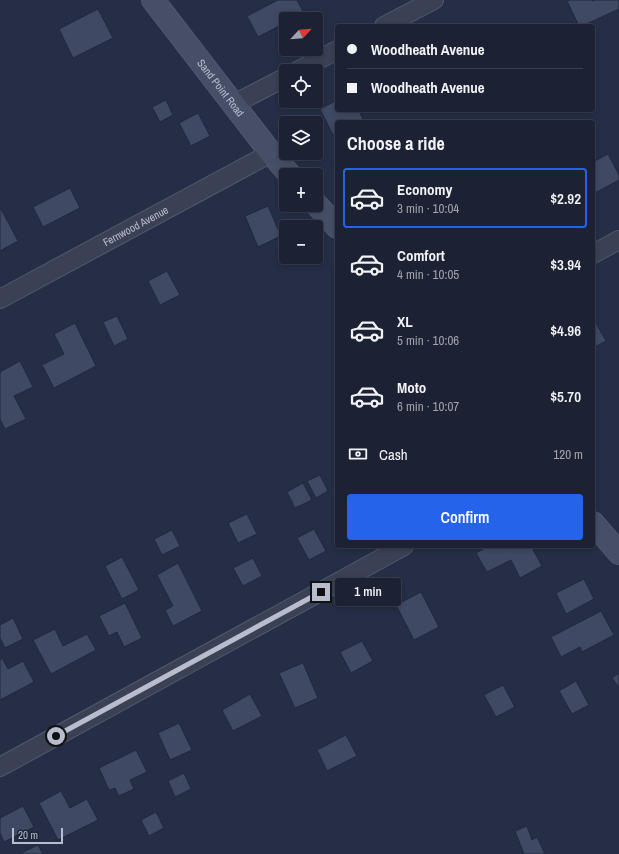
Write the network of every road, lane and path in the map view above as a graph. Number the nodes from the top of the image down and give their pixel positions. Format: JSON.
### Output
{"nodes":[{"id":1,"x":153,"y":0,"type":"edge"},
{"id":2,"x":434,"y":0,"type":"edge"},
{"id":3,"x":388,"y":24,"type":"edge"},
{"id":4,"x":335,"y":51,"type":"edge"},
{"id":5,"x":310,"y":64,"type":"edge"},
{"id":6,"x":279,"y":81,"type":"edge"},
{"id":7,"x":234,"y":104,"type":"junction"},
{"id":8,"x":271,"y":153,"type":"junction"},
{"id":9,"x":284,"y":168,"type":"edge"},
{"id":10,"x":323,"y":212,"type":"edge"},
{"id":11,"x":335,"y":225,"type":"edge"},
{"id":12,"x":619,"y":240,"type":"edge"},
{"id":13,"x":595,"y":253,"type":"edge"},
{"id":14,"x":0,"y":299,"type":"edge"},
{"id":15,"x":595,"y":525,"type":"edge"},
{"id":16,"x":400,"y":548,"type":"edge"},
{"id":17,"x":619,"y":553,"type":"edge"},
{"id":18,"x":0,"y":767,"type":"edge"}],
"edges":[{"from":1,"to":7,"type":"street","name":"Sand Point Road"},
{"from":2,"to":3,"type":"street"},
{"from":4,"to":5,"type":"street"},
{"from":6,"to":7,"type":"street"},
{"from":7,"to":8,"type":"street","name":"Sand Point Road"},
{"from":8,"to":9,"type":"street","name":"Sand Point Road"},
{"from":8,"to":14,"type":"street","name":"Fernwood Avenue"},
{"from":10,"to":11,"type":"street"},
{"from":12,"to":13,"type":"street"},
{"from":15,"to":17,"type":"street"},
{"from":16,"to":18,"type":"street"}]}
